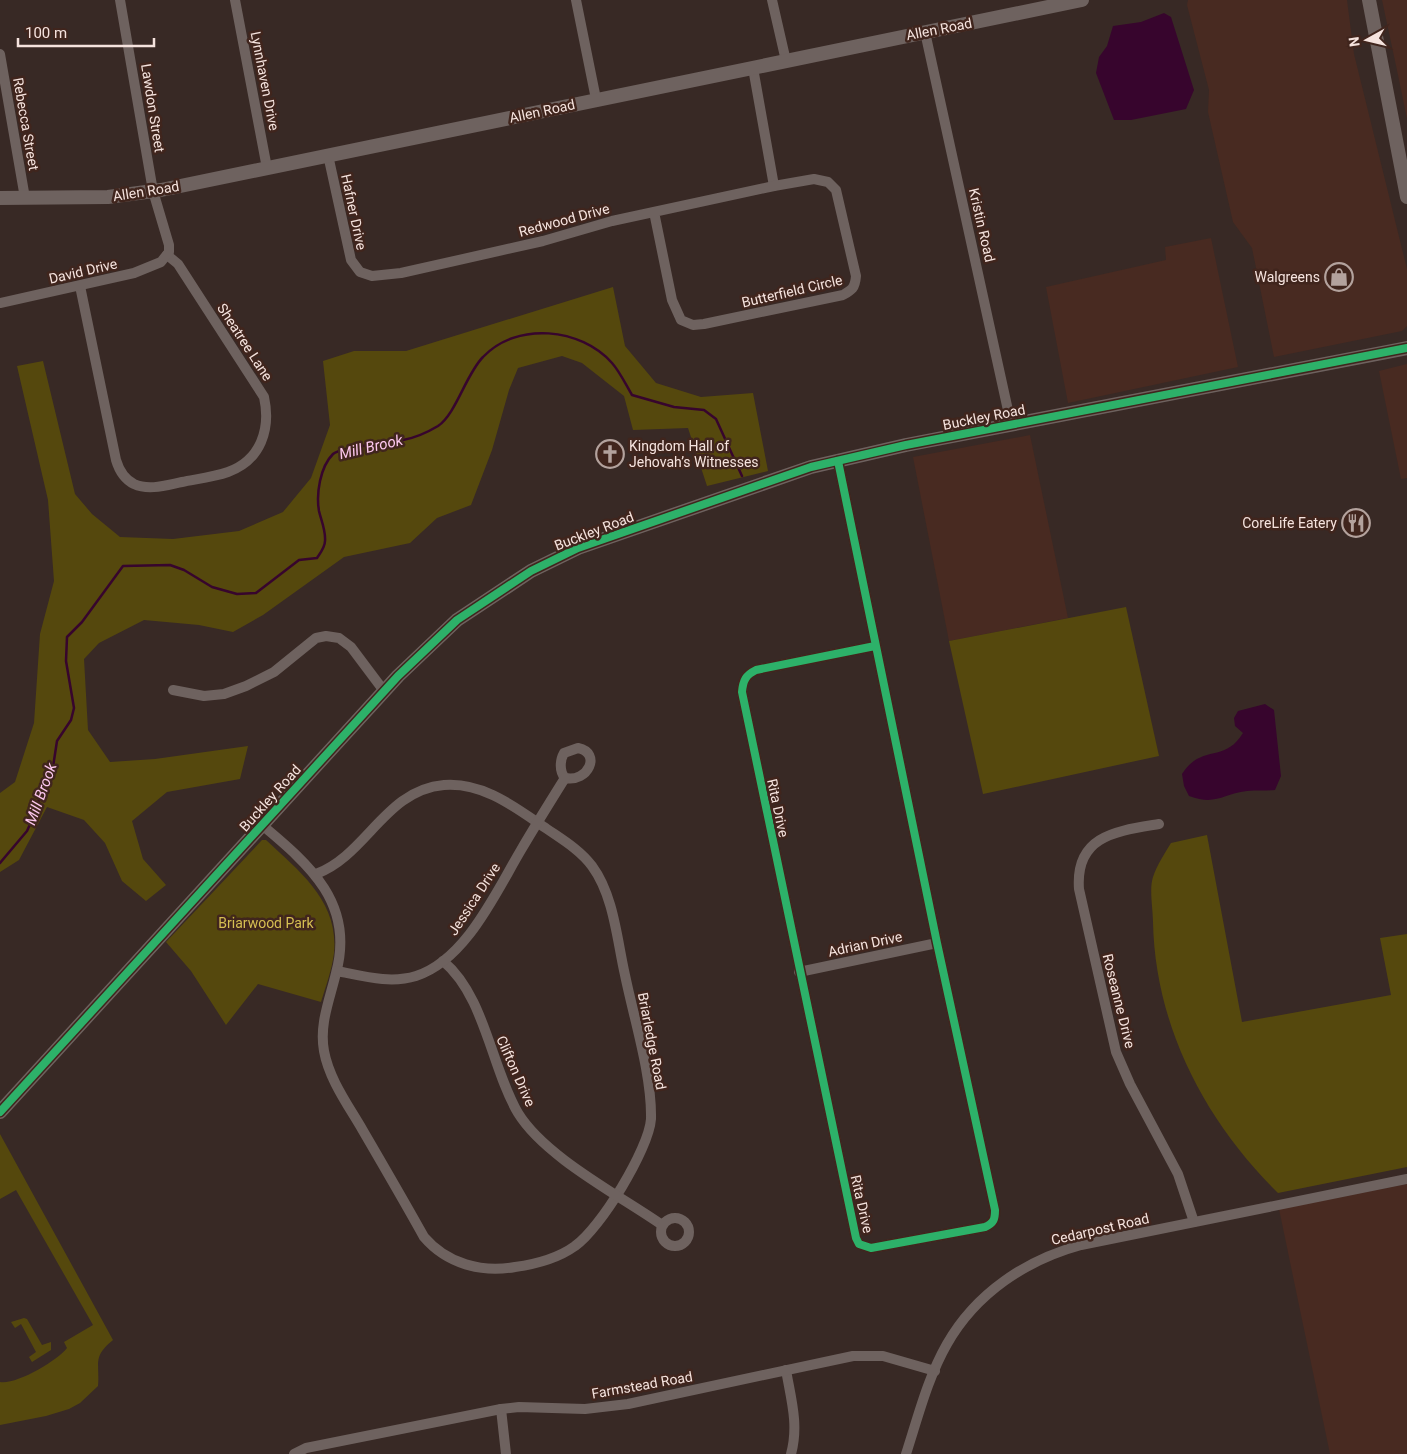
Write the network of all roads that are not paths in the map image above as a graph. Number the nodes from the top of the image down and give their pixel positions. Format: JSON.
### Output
{"nodes":[{"id":1,"x":120,"y":0,"type":"edge"},
{"id":2,"x":576,"y":0,"type":"edge"},
{"id":3,"x":772,"y":0,"type":"edge"},
{"id":4,"x":1082,"y":0,"type":"edge"},
{"id":5,"x":1369,"y":0,"type":"edge"},
{"id":6,"x":239,"y":1,"type":"edge"},
{"id":7,"x":1036,"y":5,"type":"edge"},
{"id":8,"x":926,"y":32,"type":"junction"},
{"id":9,"x":0,"y":54,"type":"edge"},
{"id":10,"x":786,"y":61,"type":"junction"},
{"id":11,"x":752,"y":68,"type":"junction"},
{"id":12,"x":596,"y":99,"type":"junction"},
{"id":13,"x":328,"y":155,"type":"junction"},
{"id":14,"x":267,"y":168,"type":"junction"},
{"id":15,"x":774,"y":186,"type":"junction"},
{"id":16,"x":153,"y":192,"type":"junction"},
{"id":17,"x":1407,"y":197,"type":"edge"},
{"id":18,"x":0,"y":198,"type":"edge"},
{"id":19,"x":25,"y":198,"type":"junction"},
{"id":20,"x":654,"y":212,"type":"junction"},
{"id":21,"x":167,"y":255,"type":"junction"},
{"id":22,"x":360,"y":272,"type":"joint"},
{"id":23,"x":80,"y":286,"type":"junction"},
{"id":24,"x":0,"y":303,"type":"edge"},
{"id":25,"x":1407,"y":348,"type":"edge"},
{"id":26,"x":1011,"y":424,"type":"junction"},
{"id":27,"x":838,"y":461,"type":"junction"},
{"id":28,"x":875,"y":646,"type":"junction"},
{"id":29,"x":173,"y":690,"type":"dead end"},
{"id":30,"x":384,"y":691,"type":"junction"},
{"id":31,"x":565,"y":778,"type":"dead end"},
{"id":32,"x":537,"y":822,"type":"junction"},
{"id":33,"x":1159,"y":824,"type":"dead end"},
{"id":34,"x":262,"y":825,"type":"junction"},
{"id":35,"x":316,"y":874,"type":"junction"},
{"id":36,"x":937,"y":943,"type":"junction"},
{"id":37,"x":443,"y":961,"type":"junction"},
{"id":38,"x":337,"y":971,"type":"junction"},
{"id":39,"x":799,"y":972,"type":"junction"},
{"id":40,"x":0,"y":1112,"type":"edge"},
{"id":41,"x":1407,"y":1179,"type":"edge"},
{"id":42,"x":616,"y":1194,"type":"junction"},
{"id":43,"x":1194,"y":1222,"type":"junction"},
{"id":44,"x":662,"y":1225,"type":"dead end"},
{"id":45,"x":786,"y":1370,"type":"junction"},
{"id":46,"x":935,"y":1371,"type":"junction"},
{"id":47,"x":500,"y":1409,"type":"junction"},
{"id":48,"x":294,"y":1454,"type":"edge"},
{"id":49,"x":506,"y":1454,"type":"edge"},
{"id":50,"x":791,"y":1454,"type":"edge"},
{"id":51,"x":906,"y":1454,"type":"edge"}],
"edges":[{"from":1,"to":16,"type":"street","name":"Lawdon Street"},
{"from":2,"to":12,"type":"street"},
{"from":3,"to":10,"type":"street"},
{"from":4,"to":7,"type":"street","name":"Allen Road"},
{"from":5,"to":17,"type":"street"},
{"from":6,"to":14,"type":"street","name":"Lynnhaven Drive"},
{"from":7,"to":8,"type":"street","name":"Allen Road"},
{"from":8,"to":10,"type":"street","name":"Allen Road"},
{"from":8,"to":26,"type":"street","name":"Kristin Road"},
{"from":9,"to":19,"type":"street","name":"Rebecca Street"},
{"from":10,"to":11,"type":"street","name":"Allen Road"},
{"from":11,"to":12,"type":"street","name":"Allen Road"},
{"from":11,"to":15,"type":"street"},
{"from":12,"to":13,"type":"street","name":"Allen Road"},
{"from":13,"to":14,"type":"street","name":"Allen Road"},
{"from":13,"to":22,"type":"street","name":"Hafner Drive"},
{"from":14,"to":16,"type":"street","name":"Allen Road"},
{"from":15,"to":20,"type":"street","name":"Redwood Drive"},
{"from":15,"to":20,"type":"street","name":"Butterfield Circle"},
{"from":16,"to":19,"type":"street","name":"Allen Road"},
{"from":16,"to":21,"type":"street"},
{"from":18,"to":19,"type":"street","name":"Allen Road"},
{"from":20,"to":22,"type":"street","name":"Redwood Drive"},
{"from":21,"to":23,"type":"street","name":"David Drive"},
{"from":21,"to":23,"type":"street","name":"Sheatree Lane"},
{"from":23,"to":24,"type":"street","name":"David Drive"},
{"from":25,"to":26,"type":"street","name":"Buckley Road"},
{"from":26,"to":27,"type":"street","name":"Buckley Road"},
{"from":27,"to":28,"type":"street","name":"Rita Drive"},
{"from":27,"to":30,"type":"street","name":"Buckley Road"},
{"from":28,"to":36,"type":"street","name":"Rita Drive"},
{"from":28,"to":39,"type":"street","name":"Rita Drive"},
{"from":29,"to":30,"type":"street"},
{"from":30,"to":34,"type":"street","name":"Buckley Road"},
{"from":31,"to":32,"type":"street","name":"Jessica Drive"},
{"from":32,"to":35,"type":"street","name":"Briarledge Road"},
{"from":32,"to":37,"type":"street","name":"Jessica Drive"},
{"from":32,"to":42,"type":"street","name":"Briarledge Road"},
{"from":33,"to":43,"type":"street","name":"Roseanne Drive"},
{"from":34,"to":35,"type":"street","name":"Briarledge Road"},
{"from":34,"to":40,"type":"street","name":"Buckley Road"},
{"from":35,"to":38,"type":"street","name":"Briarledge Road"},
{"from":36,"to":39,"type":"street","name":"Adrian Drive"},
{"from":36,"to":39,"type":"street","name":"Rita Drive"},
{"from":37,"to":38,"type":"street","name":"Jessica Drive"},
{"from":37,"to":42,"type":"street","name":"Clifton Drive"},
{"from":38,"to":42,"type":"street","name":"Briarledge Road"},
{"from":41,"to":43,"type":"street","name":"Cedarpost Road"},
{"from":42,"to":44,"type":"street","name":"Clifton Drive"},
{"from":43,"to":46,"type":"street","name":"Cedarpost Road"},
{"from":45,"to":46,"type":"street","name":"Farmstead Road"},
{"from":45,"to":47,"type":"street","name":"Farmstead Road"},
{"from":45,"to":50,"type":"street"},
{"from":46,"to":51,"type":"street","name":"Cedarpost Road"},
{"from":47,"to":48,"type":"street","name":"Farmstead Road"},
{"from":47,"to":49,"type":"street"}]}
